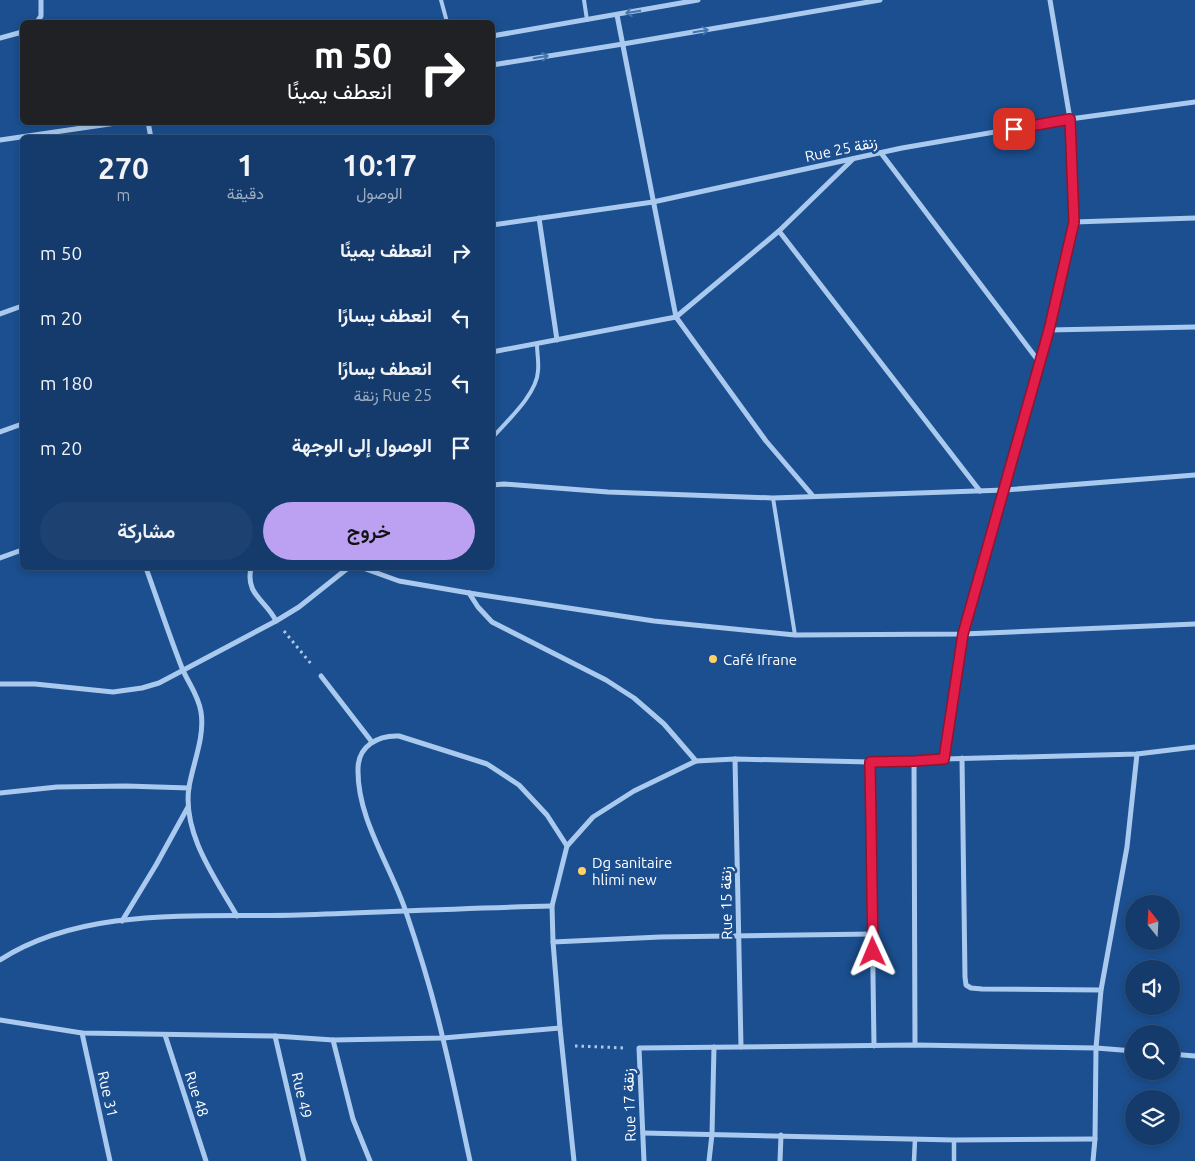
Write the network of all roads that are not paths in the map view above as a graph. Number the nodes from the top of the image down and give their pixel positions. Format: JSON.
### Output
{"nodes":[{"id":1,"x":41,"y":0,"type":"edge"},
{"id":2,"x":441,"y":0,"type":"edge"},
{"id":3,"x":584,"y":0,"type":"edge"},
{"id":4,"x":698,"y":0,"type":"edge"},
{"id":5,"x":880,"y":0,"type":"edge"},
{"id":6,"x":1050,"y":0,"type":"edge"},
{"id":7,"x":617,"y":15,"type":"junction"},
{"id":8,"x":38,"y":20,"type":"edge"},
{"id":9,"x":446,"y":20,"type":"edge"},
{"id":10,"x":587,"y":20,"type":"junction"},
{"id":11,"x":20,"y":33,"type":"edge"},
{"id":12,"x":495,"y":35,"type":"edge"},
{"id":13,"x":0,"y":38,"type":"edge"},
{"id":14,"x":623,"y":44,"type":"junction"},
{"id":15,"x":495,"y":65,"type":"edge"},
{"id":16,"x":1195,"y":102,"type":"edge"},
{"id":17,"x":1070,"y":119,"type":"junction"},
{"id":18,"x":102,"y":125,"type":"edge"},
{"id":19,"x":34,"y":135,"type":"edge"},
{"id":20,"x":20,"y":137,"type":"edge"},
{"id":21,"x":0,"y":140,"type":"edge"},
{"id":22,"x":881,"y":153,"type":"junction"},
{"id":23,"x":853,"y":159,"type":"junction"},
{"id":24,"x":652,"y":202,"type":"junction"},
{"id":25,"x":539,"y":218,"type":"junction"},
{"id":26,"x":1195,"y":218,"type":"edge"},
{"id":27,"x":1074,"y":222,"type":"junction"},
{"id":28,"x":495,"y":225,"type":"edge"},
{"id":29,"x":779,"y":231,"type":"junction"},
{"id":30,"x":20,"y":307,"type":"edge"},
{"id":31,"x":0,"y":314,"type":"edge"},
{"id":32,"x":676,"y":317,"type":"junction"},
{"id":33,"x":1195,"y":327,"type":"edge"},
{"id":34,"x":1049,"y":330,"type":"junction"},
{"id":35,"x":557,"y":340,"type":"junction"},
{"id":36,"x":537,"y":344,"type":"junction"},
{"id":37,"x":495,"y":351,"type":"edge"},
{"id":38,"x":1040,"y":363,"type":"junction"},
{"id":39,"x":20,"y":425,"type":"edge"},
{"id":40,"x":0,"y":432,"type":"edge"},
{"id":41,"x":495,"y":435,"type":"edge"},
{"id":42,"x":1195,"y":475,"type":"edge"},
{"id":43,"x":495,"y":485,"type":"edge"},
{"id":44,"x":1005,"y":490,"type":"junction"},
{"id":45,"x":980,"y":491,"type":"junction"},
{"id":46,"x":813,"y":496,"type":"junction"},
{"id":47,"x":773,"y":498,"type":"junction"},
{"id":48,"x":20,"y":551,"type":"edge"},
{"id":49,"x":0,"y":558,"type":"edge"},
{"id":50,"x":147,"y":570,"type":"edge"},
{"id":51,"x":250,"y":570,"type":"edge"},
{"id":52,"x":345,"y":570,"type":"edge"},
{"id":53,"x":369,"y":570,"type":"edge"},
{"id":54,"x":469,"y":593,"type":"junction"},
{"id":55,"x":276,"y":621,"type":"junction"},
{"id":56,"x":1195,"y":624,"type":"edge"},
{"id":57,"x":963,"y":634,"type":"junction"},
{"id":58,"x":795,"y":635,"type":"junction"},
{"id":59,"x":183,"y":670,"type":"junction"},
{"id":60,"x":321,"y":676,"type":"road end"},
{"id":61,"x":0,"y":684,"type":"edge"},
{"id":62,"x":372,"y":742,"type":"junction"},
{"id":63,"x":1195,"y":747,"type":"edge"},
{"id":64,"x":1137,"y":754,"type":"junction"},
{"id":65,"x":962,"y":758,"type":"junction"},
{"id":66,"x":735,"y":759,"type":"junction"},
{"id":67,"x":944,"y":759,"type":"junction"},
{"id":68,"x":696,"y":761,"type":"junction"},
{"id":69,"x":914,"y":761,"type":"junction"},
{"id":70,"x":870,"y":762,"type":"junction"},
{"id":71,"x":189,"y":788,"type":"junction"},
{"id":72,"x":0,"y":793,"type":"edge"},
{"id":73,"x":188,"y":807,"type":"junction"},
{"id":74,"x":567,"y":846,"type":"junction"},
{"id":75,"x":552,"y":906,"type":"junction"},
{"id":76,"x":406,"y":910,"type":"junction"},
{"id":77,"x":238,"y":916,"type":"junction"},
{"id":78,"x":122,"y":921,"type":"junction"},
{"id":79,"x":872,"y":934,"type":"junction"},
{"id":80,"x":739,"y":935,"type":"junction"},
{"id":81,"x":553,"y":942,"type":"junction"},
{"id":82,"x":0,"y":960,"type":"edge"},
{"id":83,"x":1101,"y":990,"type":"junction"},
{"id":84,"x":0,"y":1020,"type":"edge"},
{"id":85,"x":560,"y":1028,"type":"junction"},
{"id":86,"x":82,"y":1033,"type":"junction"},
{"id":87,"x":165,"y":1035,"type":"junction"},
{"id":88,"x":275,"y":1036,"type":"junction"},
{"id":89,"x":443,"y":1038,"type":"junction"},
{"id":90,"x":333,"y":1040,"type":"junction"},
{"id":91,"x":915,"y":1045,"type":"junction"},
{"id":92,"x":874,"y":1046,"type":"junction"},
{"id":93,"x":741,"y":1047,"type":"junction"},
{"id":94,"x":714,"y":1048,"type":"junction"},
{"id":95,"x":1096,"y":1048,"type":"junction"},
{"id":96,"x":1125,"y":1050,"type":"edge"},
{"id":97,"x":1180,"y":1055,"type":"edge"},
{"id":98,"x":1195,"y":1056,"type":"edge"},
{"id":99,"x":643,"y":1133,"type":"junction"},
{"id":100,"x":712,"y":1134,"type":"junction"},
{"id":101,"x":781,"y":1135,"type":"junction"},
{"id":102,"x":916,"y":1139,"type":"junction"},
{"id":103,"x":1095,"y":1139,"type":"junction"},
{"id":104,"x":954,"y":1140,"type":"junction"},
{"id":105,"x":110,"y":1161,"type":"edge"},
{"id":106,"x":206,"y":1161,"type":"edge"},
{"id":107,"x":304,"y":1161,"type":"edge"},
{"id":108,"x":370,"y":1161,"type":"edge"},
{"id":109,"x":470,"y":1161,"type":"edge"},
{"id":110,"x":574,"y":1161,"type":"edge"},
{"id":111,"x":644,"y":1161,"type":"edge"},
{"id":112,"x":709,"y":1161,"type":"edge"},
{"id":113,"x":780,"y":1161,"type":"edge"},
{"id":114,"x":914,"y":1161,"type":"edge"},
{"id":115,"x":954,"y":1161,"type":"edge"},
{"id":116,"x":1094,"y":1161,"type":"edge"}],
"edges":[{"from":1,"to":8,"type":"street"},
{"from":2,"to":9,"type":"lane"},
{"from":3,"to":10,"type":"lane"},
{"from":4,"to":7,"type":"street","one_way":true},
{"from":14,"to":5,"type":"street","one_way":true},
{"from":6,"to":17,"type":"street"},
{"from":7,"to":10,"type":"street"},
{"from":7,"to":14,"type":"street"},
{"from":10,"to":12,"type":"street"},
{"from":11,"to":13,"type":"street"},
{"from":15,"to":14,"type":"street","one_way":true},
{"from":14,"to":24,"type":"street"},
{"from":16,"to":17,"type":"street","name":"Rue 25 زنقة"},
{"from":17,"to":22,"type":"street","name":"Rue 25 زنقة"},
{"from":17,"to":27,"type":"street"},
{"from":18,"to":19,"type":"street"},
{"from":20,"to":21,"type":"street"},
{"from":22,"to":23,"type":"street","name":"Rue 25 زنقة"},
{"from":22,"to":38,"type":"street"},
{"from":23,"to":24,"type":"street","name":"Rue 25 زنقة"},
{"from":23,"to":29,"type":"street"},
{"from":24,"to":25,"type":"street","name":"Rue 25 زنقة"},
{"from":24,"to":32,"type":"street"},
{"from":25,"to":28,"type":"street","name":"Rue 25 زنقة"},
{"from":25,"to":35,"type":"street"},
{"from":26,"to":27,"type":"street"},
{"from":27,"to":34,"type":"street"},
{"from":29,"to":32,"type":"street"},
{"from":29,"to":45,"type":"street"},
{"from":30,"to":31,"type":"street"},
{"from":32,"to":35,"type":"street"},
{"from":32,"to":46,"type":"street"},
{"from":33,"to":34,"type":"street"},
{"from":34,"to":38,"type":"street"},
{"from":35,"to":36,"type":"street"},
{"from":36,"to":37,"type":"street"},
{"from":36,"to":41,"type":"lane"},
{"from":38,"to":44,"type":"street"},
{"from":39,"to":40,"type":"street"},
{"from":42,"to":44,"type":"street"},
{"from":43,"to":47,"type":"street"},
{"from":44,"to":45,"type":"street"},
{"from":44,"to":57,"type":"street"},
{"from":45,"to":46,"type":"street"},
{"from":46,"to":47,"type":"street"},
{"from":47,"to":58,"type":"lane"},
{"from":48,"to":49,"type":"street"},
{"from":50,"to":59,"type":"street"},
{"from":51,"to":55,"type":"street"},
{"from":52,"to":55,"type":"street"},
{"from":53,"to":54,"type":"street"},
{"from":54,"to":58,"type":"street"},
{"from":54,"to":68,"type":"street"},
{"from":55,"to":59,"type":"street"},
{"from":56,"to":57,"type":"street"},
{"from":57,"to":58,"type":"street"},
{"from":57,"to":67,"type":"street"},
{"from":59,"to":61,"type":"street"},
{"from":59,"to":71,"type":"street"},
{"from":60,"to":62,"type":"street"},
{"from":62,"to":74,"type":"street"},
{"from":62,"to":76,"type":"street"},
{"from":63,"to":64,"type":"street"},
{"from":64,"to":65,"type":"street"},
{"from":64,"to":83,"type":"street"},
{"from":65,"to":67,"type":"street"},
{"from":65,"to":83,"type":"street"},
{"from":66,"to":68,"type":"street"},
{"from":66,"to":70,"type":"street"},
{"from":66,"to":80,"type":"street","name":"Rue 15 زنقة"},
{"from":67,"to":69,"type":"street"},
{"from":68,"to":74,"type":"street"},
{"from":69,"to":70,"type":"street"},
{"from":69,"to":91,"type":"street"},
{"from":70,"to":79,"type":"street"},
{"from":71,"to":72,"type":"street"},
{"from":71,"to":73,"type":"street"},
{"from":73,"to":77,"type":"street"},
{"from":73,"to":78,"type":"street"},
{"from":74,"to":75,"type":"street"},
{"from":75,"to":76,"type":"street"},
{"from":75,"to":81,"type":"street"},
{"from":76,"to":77,"type":"street"},
{"from":76,"to":89,"type":"street"},
{"from":77,"to":78,"type":"street"},
{"from":78,"to":82,"type":"street"},
{"from":79,"to":80,"type":"street"},
{"from":79,"to":92,"type":"street"},
{"from":80,"to":81,"type":"street"},
{"from":80,"to":93,"type":"street","name":"Rue 15 زنقة"},
{"from":81,"to":85,"type":"street"},
{"from":83,"to":95,"type":"street"},
{"from":84,"to":86,"type":"street"},
{"from":85,"to":89,"type":"street"},
{"from":85,"to":110,"type":"street"},
{"from":86,"to":87,"type":"street"},
{"from":86,"to":105,"type":"street","name":"Rue 31"},
{"from":87,"to":88,"type":"street"},
{"from":87,"to":106,"type":"street","name":"Rue 48"},
{"from":88,"to":90,"type":"street"},
{"from":88,"to":107,"type":"street","name":"Rue 49"},
{"from":89,"to":90,"type":"street"},
{"from":89,"to":109,"type":"street"},
{"from":90,"to":108,"type":"street"},
{"from":91,"to":92,"type":"street"},
{"from":91,"to":95,"type":"street"},
{"from":92,"to":93,"type":"street"},
{"from":93,"to":94,"type":"street"},
{"from":94,"to":99,"type":"street","name":"Rue 17 زنقة"},
{"from":94,"to":100,"type":"street"},
{"from":95,"to":96,"type":"street"},
{"from":95,"to":103,"type":"street"},
{"from":97,"to":98,"type":"street"},
{"from":99,"to":100,"type":"street"},
{"from":99,"to":111,"type":"street","name":"Rue 17 زنقة"},
{"from":100,"to":101,"type":"street"},
{"from":100,"to":112,"type":"street"},
{"from":101,"to":102,"type":"street"},
{"from":101,"to":113,"type":"street"},
{"from":102,"to":104,"type":"street"},
{"from":102,"to":114,"type":"street"},
{"from":103,"to":104,"type":"street"},
{"from":103,"to":116,"type":"street"},
{"from":104,"to":115,"type":"street"}]}
